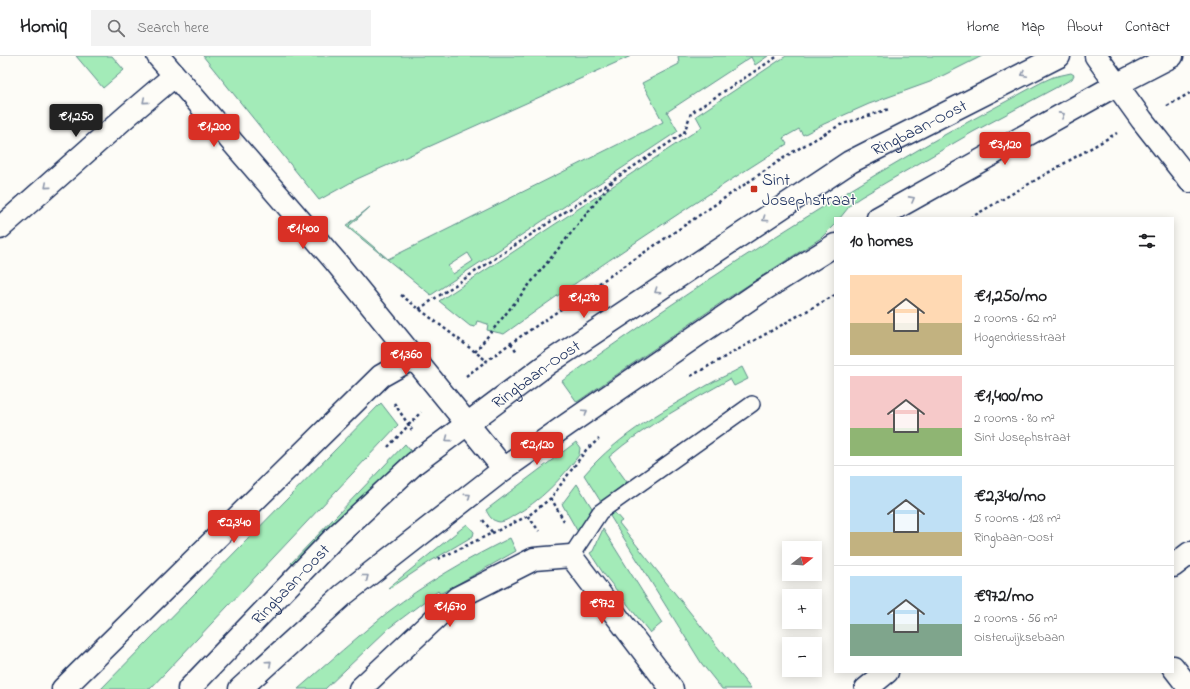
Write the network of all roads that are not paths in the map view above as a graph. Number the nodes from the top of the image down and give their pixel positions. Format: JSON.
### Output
{"nodes":[{"id":1,"x":158,"y":56,"type":"edge"},
{"id":2,"x":1059,"y":56,"type":"edge"},
{"id":3,"x":1096,"y":56,"type":"edge"},
{"id":4,"x":1172,"y":56,"type":"edge"},
{"id":5,"x":174,"y":76,"type":"junction"},
{"id":6,"x":1116,"y":85,"type":"junction"},
{"id":7,"x":1190,"y":181,"type":"edge"},
{"id":8,"x":880,"y":217,"type":"edge"},
{"id":9,"x":0,"y":228,"type":"edge"},
{"id":10,"x":834,"y":246,"type":"edge"},
{"id":11,"x":413,"y":358,"type":"junction"},
{"id":12,"x":752,"y":404,"type":"dead end"},
{"id":13,"x":468,"y":424,"type":"junction"},
{"id":14,"x":504,"y":469,"type":"junction"},
{"id":15,"x":1190,"y":553,"type":"edge"},
{"id":16,"x":571,"y":556,"type":"junction"},
{"id":17,"x":1174,"y":565,"type":"edge"},
{"id":18,"x":1174,"y":668,"type":"edge"},
{"id":19,"x":886,"y":673,"type":"edge"},
{"id":20,"x":63,"y":689,"type":"edge"},
{"id":21,"x":189,"y":689,"type":"edge"},
{"id":22,"x":240,"y":689,"type":"edge"},
{"id":23,"x":360,"y":689,"type":"edge"},
{"id":24,"x":672,"y":689,"type":"edge"},
{"id":25,"x":866,"y":689,"type":"edge"},
{"id":26,"x":1190,"y":689,"type":"edge"}],
"edges":[{"from":1,"to":5,"type":"main road"},
{"from":2,"to":13,"type":"main road","name":"Ringbaan-Oost","one_way":true},
{"from":3,"to":6,"type":"main road"},
{"from":4,"to":6,"type":"main road"},
{"from":5,"to":9,"type":"main road","one_way":true},
{"from":5,"to":11,"type":"main road"},
{"from":6,"to":7,"type":"main road"},
{"from":8,"to":6,"type":"main road","one_way":true},
{"from":14,"to":10,"type":"main road","one_way":true},
{"from":11,"to":13,"type":"main road"},
{"from":11,"to":20,"type":"main road"},
{"from":12,"to":16,"type":"lane"},
{"from":13,"to":14,"type":"main road"},
{"from":13,"to":21,"type":"main road","name":"Ringbaan-Oost","one_way":true},
{"from":22,"to":14,"type":"main road","one_way":true},
{"from":15,"to":17,"type":"main road"},
{"from":16,"to":23,"type":"main road"},
{"from":16,"to":24,"type":"main road"},
{"from":18,"to":26,"type":"main road"},
{"from":19,"to":25,"type":"main road"}]}
